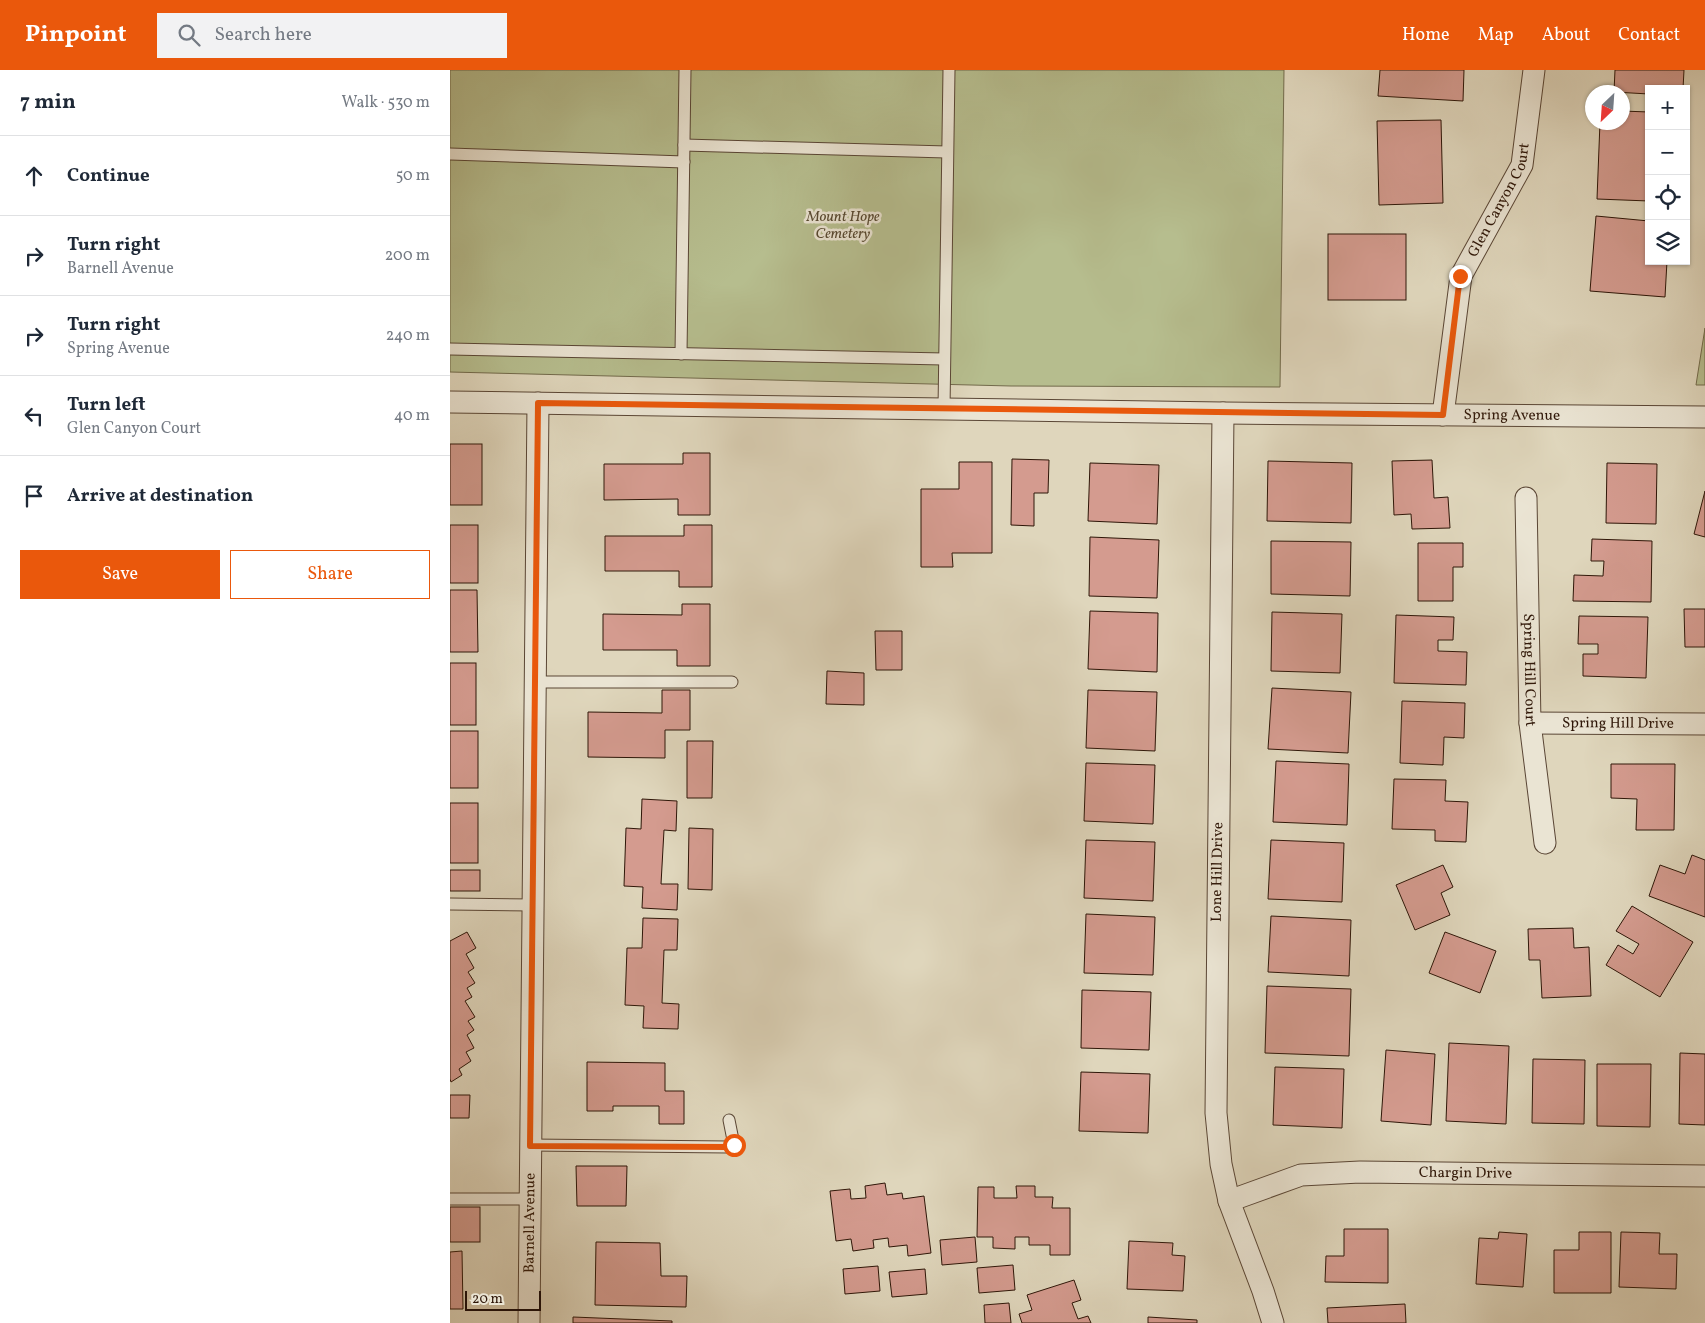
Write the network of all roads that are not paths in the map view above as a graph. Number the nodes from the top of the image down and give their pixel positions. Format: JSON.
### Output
{"nodes":[{"id":1,"x":685,"y":70,"type":"edge"},
{"id":2,"x":949,"y":70,"type":"edge"},
{"id":3,"x":1534,"y":70,"type":"edge"},
{"id":4,"x":684,"y":145,"type":"junction"},
{"id":5,"x":948,"y":152,"type":"junction"},
{"id":6,"x":450,"y":154,"type":"edge"},
{"id":7,"x":684,"y":162,"type":"junction"},
{"id":8,"x":450,"y":348,"type":"edge"},
{"id":9,"x":681,"y":354,"type":"junction"},
{"id":10,"x":944,"y":359,"type":"junction"},
{"id":11,"x":450,"y":402,"type":"edge"},
{"id":12,"x":538,"y":403,"type":"junction"},
{"id":13,"x":944,"y":409,"type":"junction"},
{"id":14,"x":1223,"y":413,"type":"junction"},
{"id":15,"x":1443,"y":415,"type":"junction"},
{"id":16,"x":1705,"y":417,"type":"edge"},
{"id":17,"x":1526,"y":498,"type":"dead end"},
{"id":18,"x":535,"y":682,"type":"junction"},
{"id":19,"x":732,"y":682,"type":"dead end"},
{"id":20,"x":1530,"y":723,"type":"junction"},
{"id":21,"x":1705,"y":724,"type":"edge"},
{"id":22,"x":1545,"y":843,"type":"dead end"},
{"id":23,"x":450,"y":904,"type":"edge"},
{"id":24,"x":533,"y":905,"type":"junction"},
{"id":25,"x":729,"y":1120,"type":"dead end"},
{"id":26,"x":530,"y":1146,"type":"junction"},
{"id":27,"x":1705,"y":1176,"type":"edge"},
{"id":28,"x":450,"y":1199,"type":"edge"},
{"id":29,"x":530,"y":1199,"type":"junction"},
{"id":30,"x":1229,"y":1200,"type":"junction"},
{"id":31,"x":528,"y":1323,"type":"edge"},
{"id":32,"x":1273,"y":1323,"type":"edge"}],
"edges":[{"from":1,"to":4,"type":"lane"},
{"from":2,"to":5,"type":"lane"},
{"from":3,"to":15,"type":"street","name":"Glen Canyon Court"},
{"from":4,"to":5,"type":"lane"},
{"from":4,"to":7,"type":"lane"},
{"from":5,"to":10,"type":"lane"},
{"from":6,"to":7,"type":"lane"},
{"from":7,"to":9,"type":"lane"},
{"from":8,"to":9,"type":"lane"},
{"from":9,"to":10,"type":"lane"},
{"from":10,"to":13,"type":"lane"},
{"from":11,"to":12,"type":"street","name":"Spring Avenue"},
{"from":12,"to":13,"type":"street","name":"Spring Avenue"},
{"from":12,"to":18,"type":"street","name":"Barnell Avenue"},
{"from":13,"to":14,"type":"street","name":"Spring Avenue"},
{"from":14,"to":15,"type":"street","name":"Spring Avenue"},
{"from":14,"to":30,"type":"street","name":"Lone Hill Drive"},
{"from":15,"to":16,"type":"street","name":"Spring Avenue"},
{"from":17,"to":20,"type":"street","name":"Spring Hill Court"},
{"from":18,"to":19,"type":"lane"},
{"from":18,"to":24,"type":"street","name":"Barnell Avenue"},
{"from":20,"to":21,"type":"street","name":"Spring Hill Drive"},
{"from":20,"to":22,"type":"street","name":"Spring Hill Court"},
{"from":23,"to":24,"type":"lane"},
{"from":24,"to":26,"type":"street","name":"Barnell Avenue"},
{"from":25,"to":26,"type":"lane"},
{"from":26,"to":29,"type":"street","name":"Barnell Avenue"},
{"from":27,"to":30,"type":"street","name":"Chargin Drive"},
{"from":28,"to":29,"type":"lane"},
{"from":29,"to":31,"type":"street","name":"Barnell Avenue"},
{"from":30,"to":32,"type":"street","name":"Lone Hill Drive"}]}
